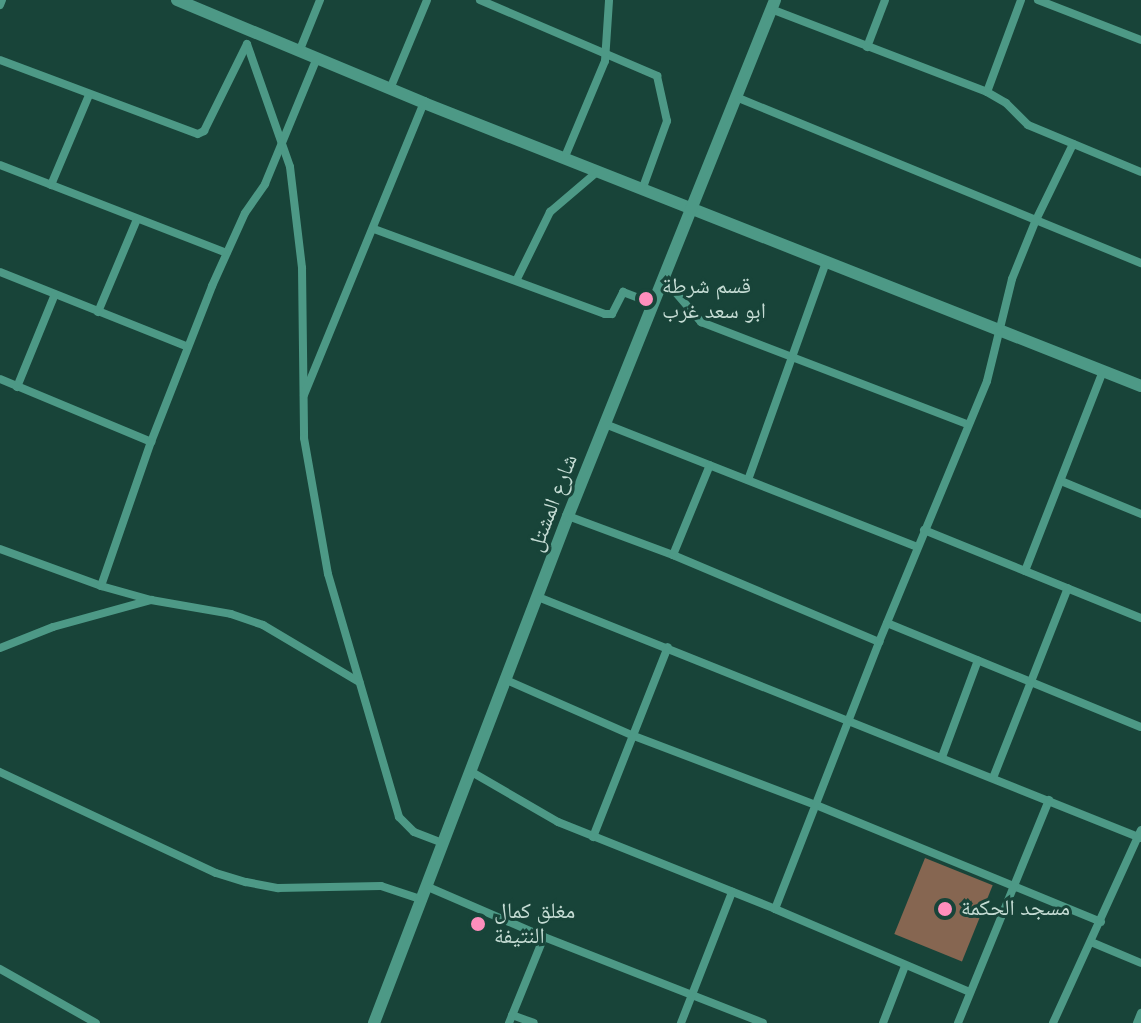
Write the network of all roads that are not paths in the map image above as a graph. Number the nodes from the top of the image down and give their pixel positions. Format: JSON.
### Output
{"nodes":[{"id":1,"x":177,"y":0,"type":"edge"},
{"id":2,"x":320,"y":0,"type":"edge"},
{"id":3,"x":427,"y":0,"type":"edge"},
{"id":4,"x":480,"y":0,"type":"edge"},
{"id":5,"x":609,"y":0,"type":"edge"},
{"id":6,"x":885,"y":0,"type":"edge"},
{"id":7,"x":1021,"y":0,"type":"edge"},
{"id":8,"x":1038,"y":0,"type":"edge"},
{"id":9,"x":773,"y":4,"type":"edge"},
{"id":10,"x":250,"y":38,"type":"junction"},
{"id":11,"x":1141,"y":40,"type":"edge"},
{"id":12,"x":867,"y":47,"type":"junction"},
{"id":13,"x":299,"y":52,"type":"junction"},
{"id":14,"x":607,"y":52,"type":"junction"},
{"id":15,"x":0,"y":60,"type":"edge"},
{"id":16,"x":316,"y":60,"type":"junction"},
{"id":17,"x":390,"y":89,"type":"junction"},
{"id":18,"x":987,"y":92,"type":"junction"},
{"id":19,"x":89,"y":95,"type":"junction"},
{"id":20,"x":736,"y":97,"type":"junction"},
{"id":21,"x":424,"y":103,"type":"junction"},
{"id":22,"x":282,"y":137,"type":"junction"},
{"id":23,"x":1073,"y":144,"type":"junction"},
{"id":24,"x":564,"y":159,"type":"junction"},
{"id":25,"x":0,"y":165,"type":"edge"},
{"id":26,"x":597,"y":172,"type":"junction"},
{"id":27,"x":1141,"y":172,"type":"edge"},
{"id":28,"x":51,"y":185,"type":"junction"},
{"id":29,"x":642,"y":190,"type":"junction"},
{"id":30,"x":692,"y":208,"type":"junction"},
{"id":31,"x":137,"y":219,"type":"junction"},
{"id":32,"x":1035,"y":222,"type":"junction"},
{"id":33,"x":374,"y":229,"type":"junction"},
{"id":34,"x":227,"y":253,"type":"junction"},
{"id":35,"x":826,"y":262,"type":"junction"},
{"id":36,"x":1141,"y":263,"type":"edge"},
{"id":37,"x":0,"y":272,"type":"edge"},
{"id":38,"x":517,"y":279,"type":"junction"},
{"id":39,"x":664,"y":279,"type":"junction"},
{"id":40,"x":55,"y":294,"type":"junction"},
{"id":41,"x":654,"y":304,"type":"junction"},
{"id":42,"x":98,"y":312,"type":"junction"},
{"id":43,"x":1000,"y":330,"type":"junction"},
{"id":44,"x":188,"y":347,"type":"junction"},
{"id":45,"x":792,"y":358,"type":"junction"},
{"id":46,"x":1103,"y":371,"type":"junction"},
{"id":47,"x":0,"y":379,"type":"edge"},
{"id":48,"x":1140,"y":381,"type":"edge"},
{"id":49,"x":17,"y":387,"type":"junction"},
{"id":50,"x":302,"y":401,"type":"junction"},
{"id":51,"x":605,"y":424,"type":"junction"},
{"id":52,"x":967,"y":424,"type":"junction"},
{"id":53,"x":151,"y":442,"type":"junction"},
{"id":54,"x":710,"y":465,"type":"junction"},
{"id":55,"x":748,"y":480,"type":"junction"},
{"id":56,"x":1061,"y":481,"type":"junction"},
{"id":57,"x":1141,"y":514,"type":"edge"},
{"id":58,"x":568,"y":516,"type":"junction"},
{"id":59,"x":924,"y":530,"type":"junction"},
{"id":60,"x":917,"y":547,"type":"junction"},
{"id":61,"x":0,"y":549,"type":"edge"},
{"id":62,"x":673,"y":555,"type":"junction"},
{"id":63,"x":1025,"y":571,"type":"junction"},
{"id":64,"x":101,"y":586,"type":"junction"},
{"id":65,"x":1068,"y":588,"type":"junction"},
{"id":66,"x":538,"y":597,"type":"junction"},
{"id":67,"x":151,"y":600,"type":"junction"},
{"id":68,"x":1141,"y":618,"type":"edge"},
{"id":69,"x":887,"y":623,"type":"junction"},
{"id":70,"x":879,"y":642,"type":"junction"},
{"id":71,"x":668,"y":647,"type":"junction"},
{"id":72,"x":0,"y":648,"type":"edge"},
{"id":73,"x":978,"y":660,"type":"junction"},
{"id":74,"x":504,"y":679,"type":"junction"},
{"id":75,"x":359,"y":682,"type":"junction"},
{"id":76,"x":1031,"y":682,"type":"junction"},
{"id":77,"x":848,"y":719,"type":"junction"},
{"id":78,"x":1141,"y":727,"type":"edge"},
{"id":79,"x":634,"y":736,"type":"junction"},
{"id":80,"x":942,"y":757,"type":"junction"},
{"id":81,"x":470,"y":771,"type":"junction"},
{"id":82,"x":0,"y":772,"type":"edge"},
{"id":83,"x":993,"y":778,"type":"junction"},
{"id":84,"x":1049,"y":800,"type":"junction"},
{"id":85,"x":816,"y":805,"type":"junction"},
{"id":86,"x":1140,"y":835,"type":"edge"},
{"id":87,"x":593,"y":837,"type":"junction"},
{"id":88,"x":443,"y":843,"type":"junction"},
{"id":89,"x":1014,"y":884,"type":"junction"},
{"id":90,"x":428,"y":887,"type":"junction"},
{"id":91,"x":732,"y":892,"type":"junction"},
{"id":92,"x":423,"y":900,"type":"junction"},
{"id":93,"x":775,"y":909,"type":"junction"},
{"id":94,"x":1101,"y":922,"type":"junction"},
{"id":95,"x":544,"y":937,"type":"junction"},
{"id":96,"x":1091,"y":942,"type":"junction"},
{"id":97,"x":1141,"y":963,"type":"edge"},
{"id":98,"x":905,"y":966,"type":"junction"},
{"id":99,"x":0,"y":969,"type":"edge"},
{"id":100,"x":970,"y":992,"type":"junction"},
{"id":101,"x":692,"y":994,"type":"junction"},
{"id":102,"x":1141,"y":1013,"type":"edge"},
{"id":103,"x":510,"y":1019,"type":"edge"},
{"id":104,"x":96,"y":1023,"type":"edge"},
{"id":105,"x":374,"y":1023,"type":"edge"},
{"id":106,"x":534,"y":1023,"type":"edge"},
{"id":107,"x":681,"y":1023,"type":"edge"},
{"id":108,"x":763,"y":1023,"type":"edge"},
{"id":109,"x":883,"y":1023,"type":"edge"},
{"id":110,"x":959,"y":1023,"type":"edge"},
{"id":111,"x":1053,"y":1023,"type":"edge"},
{"id":112,"x":1137,"y":1023,"type":"edge"}],
"edges":[{"from":1,"to":10,"type":"street"},
{"from":2,"to":13,"type":"street"},
{"from":3,"to":17,"type":"street"},
{"from":4,"to":14,"type":"street"},
{"from":5,"to":14,"type":"street"},
{"from":6,"to":12,"type":"street"},
{"from":7,"to":18,"type":"street"},
{"from":8,"to":11,"type":"street"},
{"from":9,"to":12,"type":"street"},
{"from":9,"to":20,"type":"street","name":"شارع المشتل"},
{"from":10,"to":13,"type":"street"},
{"from":10,"to":19,"type":"street"},
{"from":10,"to":22,"type":"street"},
{"from":12,"to":18,"type":"street"},
{"from":13,"to":16,"type":"street"},
{"from":14,"to":24,"type":"street"},
{"from":14,"to":29,"type":"street"},
{"from":15,"to":19,"type":"street"},
{"from":16,"to":17,"type":"street"},
{"from":16,"to":22,"type":"street"},
{"from":17,"to":21,"type":"street"},
{"from":18,"to":23,"type":"street"},
{"from":19,"to":28,"type":"street"},
{"from":20,"to":30,"type":"street","name":"شارع المشتل"},
{"from":20,"to":32,"type":"street"},
{"from":21,"to":24,"type":"street"},
{"from":21,"to":33,"type":"street"},
{"from":22,"to":34,"type":"street"},
{"from":22,"to":50,"type":"street"},
{"from":23,"to":27,"type":"street"},
{"from":23,"to":32,"type":"street"},
{"from":24,"to":26,"type":"street"},
{"from":25,"to":28,"type":"street"},
{"from":26,"to":29,"type":"street"},
{"from":26,"to":38,"type":"street"},
{"from":28,"to":31,"type":"street"},
{"from":29,"to":30,"type":"street"},
{"from":30,"to":35,"type":"street"},
{"from":30,"to":39,"type":"street","name":"شارع المشتل"},
{"from":31,"to":34,"type":"street"},
{"from":31,"to":42,"type":"street"},
{"from":32,"to":36,"type":"street"},
{"from":32,"to":43,"type":"street"},
{"from":33,"to":38,"type":"street"},
{"from":33,"to":50,"type":"street"},
{"from":34,"to":44,"type":"street"},
{"from":35,"to":43,"type":"street"},
{"from":35,"to":45,"type":"street"},
{"from":37,"to":40,"type":"street"},
{"from":38,"to":41,"type":"street"},
{"from":39,"to":41,"type":"street","name":"شارع المشتل"},
{"from":39,"to":45,"type":"street"},
{"from":40,"to":42,"type":"street"},
{"from":40,"to":49,"type":"street"},
{"from":41,"to":51,"type":"street","name":"شارع المشتل"},
{"from":42,"to":44,"type":"street"},
{"from":43,"to":46,"type":"street"},
{"from":43,"to":52,"type":"street"},
{"from":44,"to":53,"type":"street"},
{"from":45,"to":52,"type":"street"},
{"from":45,"to":55,"type":"street"},
{"from":46,"to":48,"type":"street"},
{"from":46,"to":56,"type":"street"},
{"from":47,"to":49,"type":"street"},
{"from":49,"to":53,"type":"street"},
{"from":50,"to":75,"type":"street"},
{"from":51,"to":54,"type":"street"},
{"from":51,"to":58,"type":"street","name":"شارع المشتل"},
{"from":52,"to":59,"type":"street"},
{"from":53,"to":64,"type":"street"},
{"from":54,"to":55,"type":"street"},
{"from":54,"to":62,"type":"street"},
{"from":55,"to":60,"type":"street"},
{"from":56,"to":57,"type":"street"},
{"from":56,"to":63,"type":"street"},
{"from":58,"to":62,"type":"street"},
{"from":58,"to":66,"type":"street","name":"شارع المشتل"},
{"from":59,"to":60,"type":"street"},
{"from":59,"to":63,"type":"street"},
{"from":60,"to":69,"type":"street"},
{"from":61,"to":64,"type":"street"},
{"from":62,"to":70,"type":"street"},
{"from":63,"to":65,"type":"street"},
{"from":64,"to":67,"type":"street"},
{"from":65,"to":68,"type":"street"},
{"from":65,"to":76,"type":"street"},
{"from":66,"to":71,"type":"street"},
{"from":66,"to":74,"type":"street","name":"شارع المشتل"},
{"from":67,"to":72,"type":"street"},
{"from":67,"to":75,"type":"street"},
{"from":69,"to":70,"type":"street"},
{"from":69,"to":73,"type":"street"},
{"from":70,"to":77,"type":"street"},
{"from":71,"to":77,"type":"street"},
{"from":71,"to":79,"type":"street"},
{"from":73,"to":76,"type":"street"},
{"from":73,"to":80,"type":"street"},
{"from":74,"to":79,"type":"street"},
{"from":74,"to":81,"type":"street","name":"شارع المشتل"},
{"from":75,"to":88,"type":"street"},
{"from":76,"to":78,"type":"street"},
{"from":76,"to":83,"type":"street"},
{"from":77,"to":80,"type":"street"},
{"from":77,"to":85,"type":"street"},
{"from":79,"to":85,"type":"street"},
{"from":79,"to":87,"type":"street"},
{"from":80,"to":83,"type":"street"},
{"from":81,"to":87,"type":"street"},
{"from":81,"to":88,"type":"street","name":"شارع المشتل"},
{"from":82,"to":92,"type":"street"},
{"from":83,"to":84,"type":"street"},
{"from":84,"to":86,"type":"street"},
{"from":84,"to":89,"type":"street"},
{"from":85,"to":89,"type":"street"},
{"from":85,"to":93,"type":"street"},
{"from":86,"to":94,"type":"street"},
{"from":87,"to":91,"type":"street"},
{"from":88,"to":90,"type":"street","name":"شارع المشتل"},
{"from":89,"to":94,"type":"street"},
{"from":89,"to":100,"type":"street"},
{"from":90,"to":92,"type":"street","name":"شارع المشتل"},
{"from":90,"to":95,"type":"street"},
{"from":91,"to":93,"type":"street"},
{"from":91,"to":101,"type":"street"},
{"from":92,"to":105,"type":"street","name":"شارع المشتل"},
{"from":93,"to":98,"type":"street"},
{"from":94,"to":96,"type":"street"},
{"from":95,"to":101,"type":"street"},
{"from":95,"to":103,"type":"street"},
{"from":96,"to":97,"type":"street"},
{"from":96,"to":111,"type":"street"},
{"from":98,"to":100,"type":"street"},
{"from":98,"to":109,"type":"street"},
{"from":99,"to":104,"type":"street"},
{"from":100,"to":110,"type":"street"},
{"from":101,"to":107,"type":"street"},
{"from":101,"to":108,"type":"street"},
{"from":102,"to":112,"type":"street"},
{"from":103,"to":106,"type":"street"}]}
